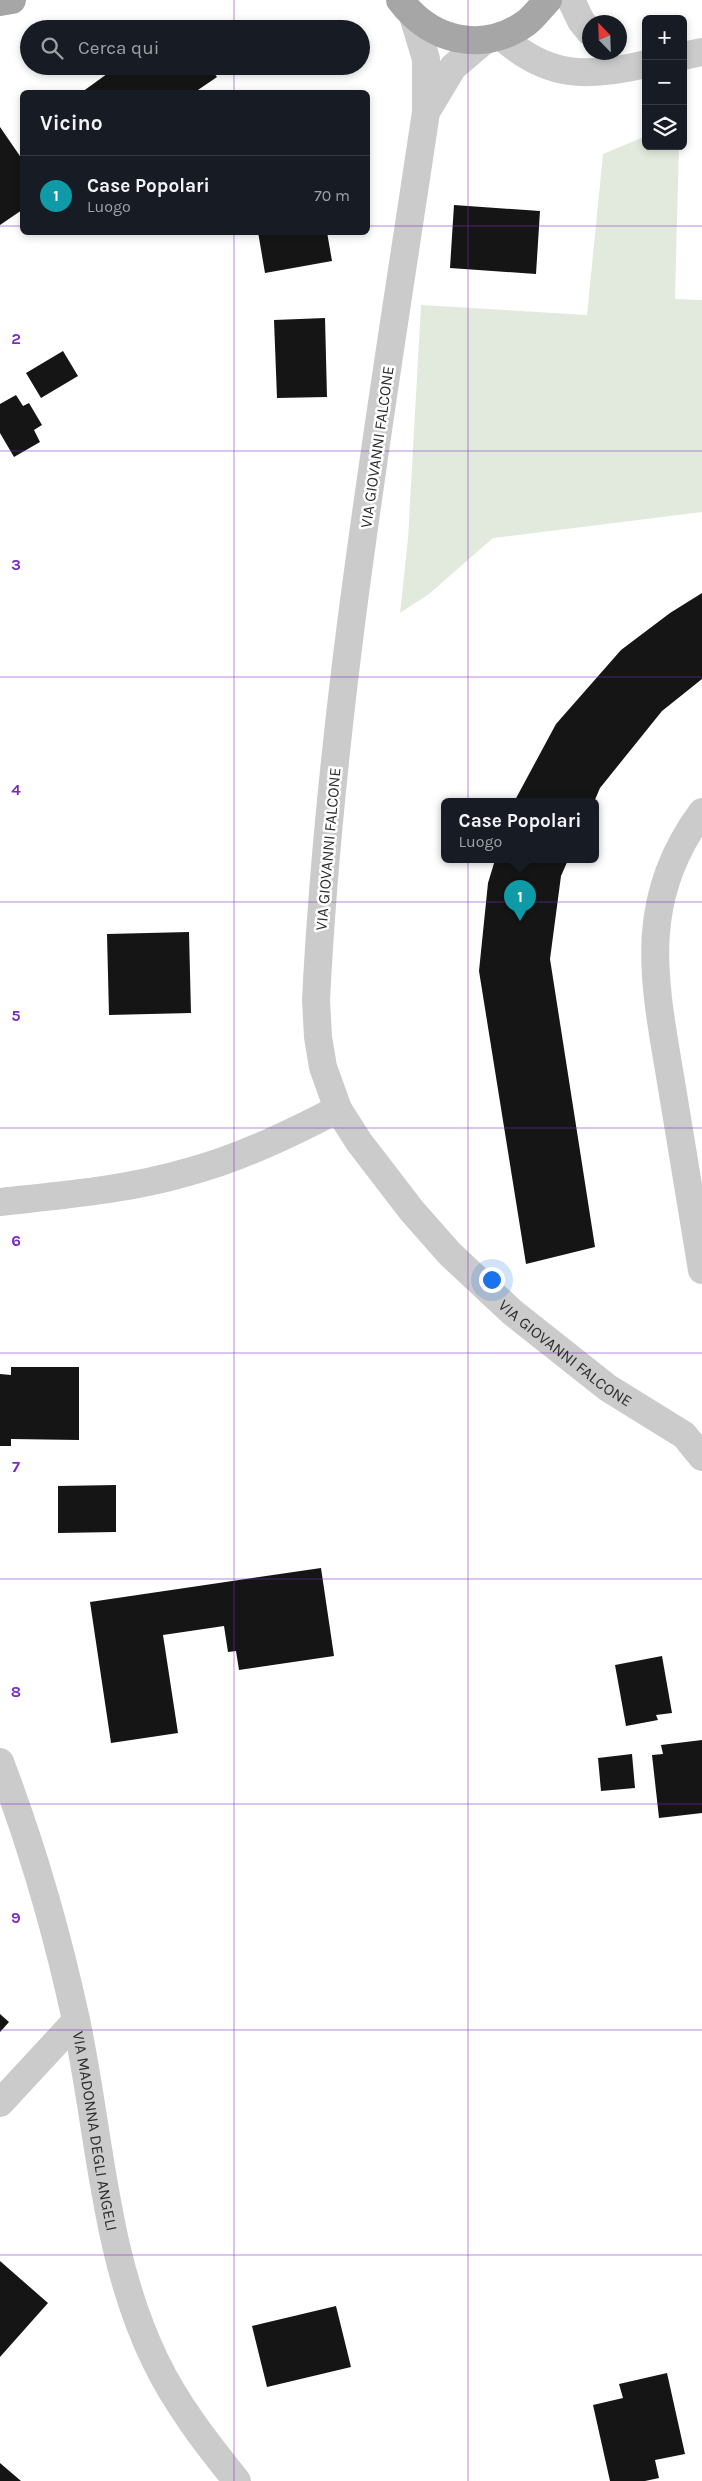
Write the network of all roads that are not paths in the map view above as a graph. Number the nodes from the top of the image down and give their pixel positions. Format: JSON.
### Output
{"nodes":[{"id":1,"x":12,"y":0,"type":"edge"},
{"id":2,"x":548,"y":0,"type":"edge"},
{"id":3,"x":571,"y":0,"type":"edge"},
{"id":4,"x":0,"y":2,"type":"edge"},
{"id":5,"x":403,"y":4,"type":"edge"},
{"id":6,"x":582,"y":22,"type":"edge"},
{"id":7,"x":493,"y":38,"type":"junction"},
{"id":8,"x":702,"y":52,"type":"edge"},
{"id":9,"x":687,"y":55,"type":"edge"},
{"id":10,"x":627,"y":58,"type":"edge"},
{"id":11,"x":642,"y":62,"type":"edge"},
{"id":12,"x":642,"y":64,"type":"edge"},
{"id":13,"x":426,"y":112,"type":"junction"},
{"id":14,"x":702,"y":812,"type":"edge"},
{"id":15,"x":338,"y":1109,"type":"junction"},
{"id":16,"x":0,"y":1202,"type":"edge"},
{"id":17,"x":702,"y":1270,"type":"edge"},
{"id":18,"x":693,"y":1433,"type":"edge"},
{"id":19,"x":702,"y":1457,"type":"edge"},
{"id":20,"x":0,"y":1762,"type":"edge"},
{"id":21,"x":76,"y":2021,"type":"junction"},
{"id":22,"x":0,"y":2103,"type":"edge"},
{"id":23,"x":237,"y":2481,"type":"edge"}],
"edges":[{"from":1,"to":4,"type":"main road"},
{"from":2,"to":7,"type":"main road"},
{"from":3,"to":6,"type":"street"},
{"from":5,"to":7,"type":"main road"},
{"from":5,"to":13,"type":"street","name":"VIA GIOVANNI FALCONE"},
{"from":7,"to":12,"type":"street"},
{"from":7,"to":13,"type":"street","name":"VIA GIOVANNI FALCONE"},
{"from":8,"to":9,"type":"street"},
{"from":10,"to":11,"type":"street"},
{"from":13,"to":15,"type":"street","name":"VIA GIOVANNI FALCONE"},
{"from":14,"to":17,"type":"street"},
{"from":15,"to":16,"type":"street"},
{"from":15,"to":18,"type":"street","name":"VIA GIOVANNI FALCONE"},
{"from":18,"to":19,"type":"street","name":"VIA GIOVANNI FALCONE"},
{"from":20,"to":21,"type":"street","name":"VIA MADONNA DEGLI ANGELI"},
{"from":21,"to":22,"type":"street"},
{"from":21,"to":23,"type":"street","name":"VIA MADONNA DEGLI ANGELI"}]}
